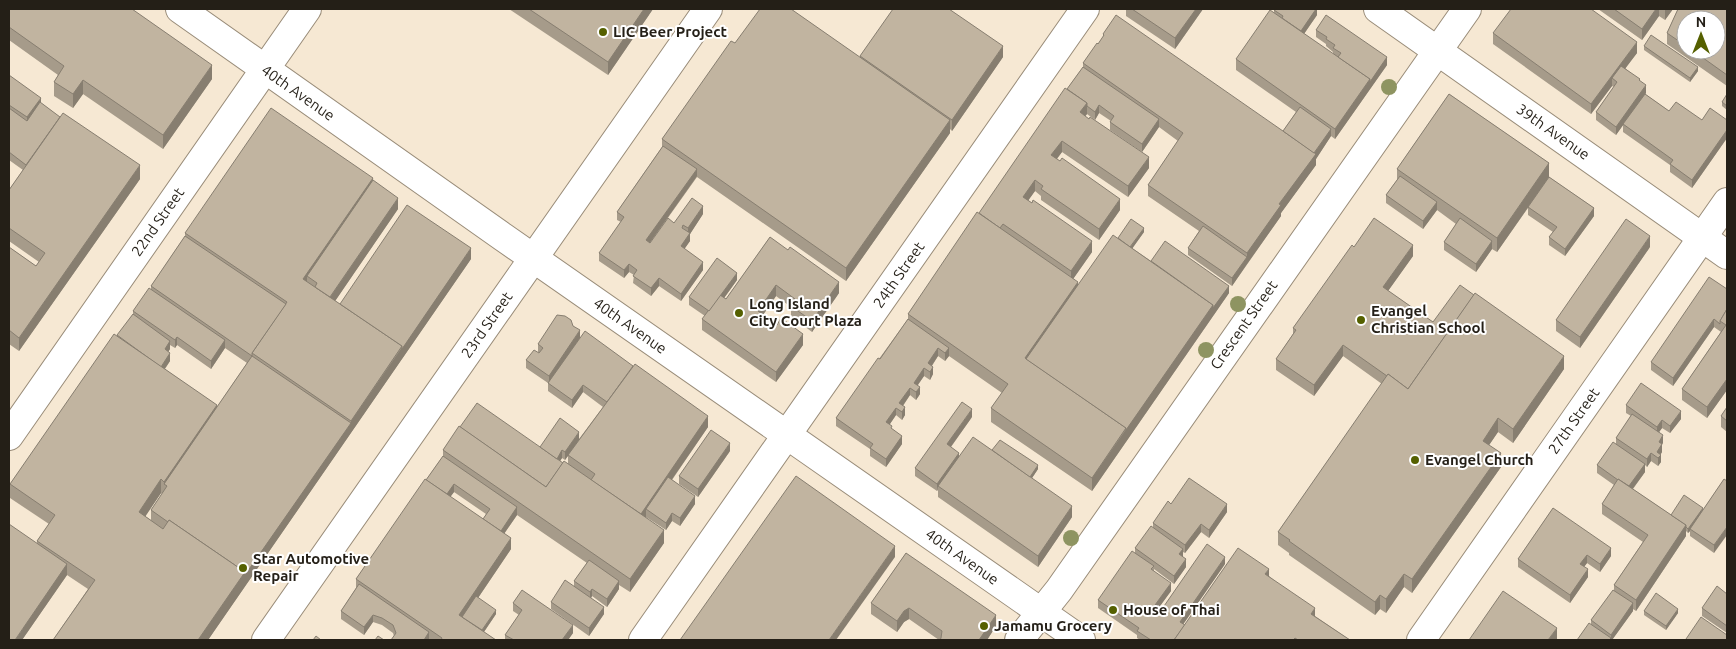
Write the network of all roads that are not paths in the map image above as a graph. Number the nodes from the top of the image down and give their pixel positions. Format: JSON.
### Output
{"nodes":[{"id":1,"x":180,"y":9,"type":"edge"},
{"id":2,"x":307,"y":9,"type":"edge"},
{"id":3,"x":708,"y":9,"type":"edge"},
{"id":4,"x":1085,"y":9,"type":"edge"},
{"id":5,"x":1378,"y":9,"type":"edge"},
{"id":6,"x":1467,"y":9,"type":"edge"},
{"id":7,"x":1438,"y":50,"type":"junction"},
{"id":8,"x":264,"y":70,"type":"junction"},
{"id":9,"x":1727,"y":202,"type":"edge"},
{"id":10,"x":1702,"y":238,"type":"junction"},
{"id":11,"x":1727,"y":255,"type":"edge"},
{"id":12,"x":534,"y":258,"type":"junction"},
{"id":13,"x":9,"y":436,"type":"edge"},
{"id":14,"x":786,"y":436,"type":"junction"},
{"id":15,"x":1042,"y":612,"type":"junction"},
{"id":16,"x":266,"y":640,"type":"edge"},
{"id":17,"x":643,"y":640,"type":"edge"},
{"id":18,"x":1019,"y":640,"type":"edge"},
{"id":19,"x":1081,"y":640,"type":"edge"},
{"id":20,"x":1421,"y":640,"type":"edge"}],
"edges":[{"from":1,"to":8,"type":"street","name":"40th Avenue"},
{"from":2,"to":8,"type":"street","name":"22nd Street"},
{"from":3,"to":12,"type":"street","name":"23rd Street"},
{"from":4,"to":14,"type":"street","name":"24th Street"},
{"from":5,"to":7,"type":"street","name":"39th Avenue"},
{"from":6,"to":7,"type":"street","name":"Crescent Street"},
{"from":7,"to":10,"type":"street","name":"39th Avenue"},
{"from":7,"to":15,"type":"street","name":"Crescent Street"},
{"from":8,"to":12,"type":"street","name":"40th Avenue"},
{"from":8,"to":13,"type":"street","name":"22nd Street"},
{"from":9,"to":10,"type":"street","name":"27th Street"},
{"from":10,"to":11,"type":"street","name":"39th Avenue"},
{"from":10,"to":20,"type":"street","name":"27th Street"},
{"from":12,"to":14,"type":"street","name":"40th Avenue"},
{"from":12,"to":16,"type":"street","name":"23rd Street"},
{"from":14,"to":15,"type":"street","name":"40th Avenue"},
{"from":14,"to":17,"type":"street","name":"24th Street"},
{"from":15,"to":18,"type":"street","name":"Crescent Street"},
{"from":15,"to":19,"type":"street","name":"40th Avenue"}]}
